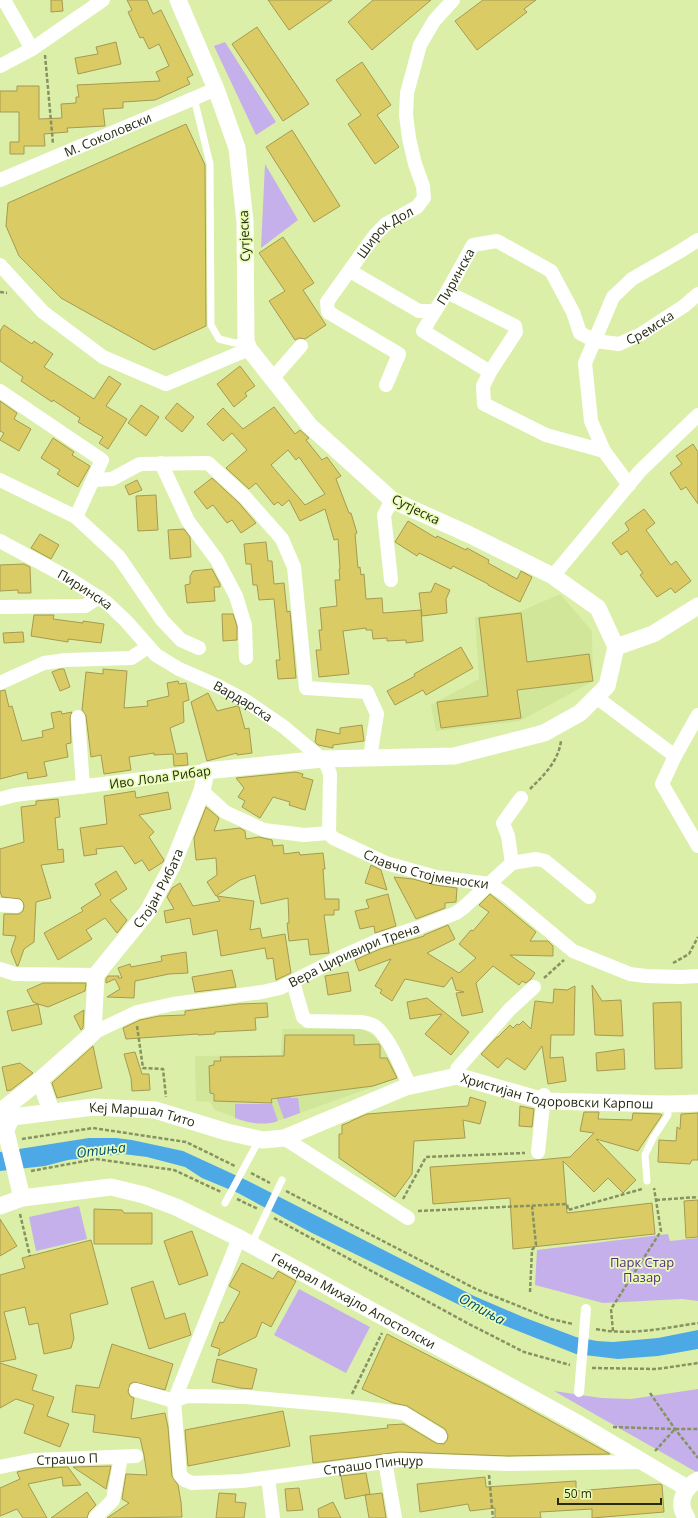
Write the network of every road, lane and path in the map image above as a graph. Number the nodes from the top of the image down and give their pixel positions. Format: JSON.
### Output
{"nodes":[{"id":1,"x":4,"y":0,"type":"edge"},
{"id":2,"x":103,"y":0,"type":"edge"},
{"id":3,"x":178,"y":0,"type":"edge"},
{"id":4,"x":453,"y":0,"type":"edge"},
{"id":5,"x":44,"y":41,"type":"junction"},
{"id":6,"x":32,"y":49,"type":"junction"},
{"id":7,"x":0,"y":66,"type":"edge"},
{"id":8,"x":216,"y":89,"type":"junction"},
{"id":9,"x":194,"y":98,"type":"junction"},
{"id":10,"x":54,"y":158,"type":"junction"},
{"id":11,"x":0,"y":180,"type":"edge"},
{"id":12,"x":698,"y":240,"type":"edge"},
{"id":13,"x":0,"y":266,"type":"edge"},
{"id":14,"x":350,"y":271,"type":"junction"},
{"id":15,"x":447,"y":292,"type":"junction"},
{"id":16,"x":698,"y":294,"type":"edge"},
{"id":17,"x":435,"y":310,"type":"junction"},
{"id":18,"x":594,"y":341,"type":"junction"},
{"id":19,"x":247,"y":345,"type":"junction"},
{"id":20,"x":301,"y":346,"type":"dead end"},
{"id":21,"x":490,"y":372,"type":"junction"},
{"id":22,"x":272,"y":379,"type":"junction"},
{"id":23,"x":386,"y":385,"type":"dead end"},
{"id":24,"x":0,"y":391,"type":"edge"},
{"id":25,"x":698,"y":415,"type":"edge"},
{"id":26,"x":604,"y":451,"type":"junction"},
{"id":27,"x":161,"y":463,"type":"junction"},
{"id":28,"x":0,"y":480,"type":"edge"},
{"id":29,"x":93,"y":480,"type":"junction"},
{"id":30,"x":629,"y":485,"type":"junction"},
{"id":31,"x":392,"y":500,"type":"junction"},
{"id":32,"x":76,"y":517,"type":"junction"},
{"id":33,"x":0,"y":541,"type":"edge"},
{"id":34,"x":553,"y":576,"type":"junction"},
{"id":35,"x":391,"y":580,"type":"dead end"},
{"id":36,"x":99,"y":597,"type":"junction"},
{"id":37,"x":698,"y":606,"type":"edge"},
{"id":38,"x":0,"y":607,"type":"edge"},
{"id":39,"x":616,"y":646,"type":"junction"},
{"id":40,"x":199,"y":648,"type":"dead end"},
{"id":41,"x":152,"y":651,"type":"junction"},
{"id":42,"x":246,"y":658,"type":"dead end"},
{"id":43,"x":0,"y":683,"type":"edge"},
{"id":44,"x":596,"y":697,"type":"junction"},
{"id":45,"x":698,"y":715,"type":"edge"},
{"id":46,"x":78,"y":717,"type":"dead end"},
{"id":47,"x":563,"y":722,"type":"junction"},
{"id":48,"x":675,"y":756,"type":"junction"},
{"id":49,"x":370,"y":757,"type":"junction"},
{"id":50,"x":322,"y":759,"type":"junction"},
{"id":51,"x":206,"y":771,"type":"junction"},
{"id":52,"x":83,"y":787,"type":"junction"},
{"id":53,"x":202,"y":791,"type":"junction"},
{"id":54,"x":521,"y":798,"type":"joint"},
{"id":55,"x":0,"y":799,"type":"edge"},
{"id":56,"x":329,"y":833,"type":"junction"},
{"id":57,"x":698,"y":846,"type":"edge"},
{"id":58,"x":512,"y":863,"type":"junction"},
{"id":59,"x":490,"y":884,"type":"junction"},
{"id":60,"x":589,"y":897,"type":"dead end"},
{"id":61,"x":0,"y":904,"type":"edge"},
{"id":62,"x":16,"y":906,"type":"dead end"},
{"id":63,"x":698,"y":937,"type":"edge"},
{"id":64,"x":573,"y":951,"type":"junction"},
{"id":65,"x":670,"y":964,"type":"dead end"},
{"id":66,"x":0,"y":969,"type":"edge"},
{"id":67,"x":96,"y":975,"type":"junction"},
{"id":68,"x":698,"y":976,"type":"edge"},
{"id":69,"x":293,"y":982,"type":"junction"},
{"id":70,"x":534,"y":987,"type":"joint"},
{"id":71,"x":136,"y":1024,"type":"dead end"},
{"id":72,"x":92,"y":1033,"type":"junction"},
{"id":73,"x":458,"y":1069,"type":"junction"},
{"id":74,"x":40,"y":1080,"type":"junction"},
{"id":75,"x":407,"y":1080,"type":"junction"},
{"id":76,"x":698,"y":1096,"type":"edge"},
{"id":77,"x":166,"y":1097,"type":"dead end"},
{"id":78,"x":544,"y":1098,"type":"junction"},
{"id":79,"x":25,"y":1100,"type":"junction"},
{"id":80,"x":667,"y":1101,"type":"junction"},
{"id":81,"x":698,"y":1103,"type":"edge"},
{"id":82,"x":49,"y":1105,"type":"junction"},
{"id":83,"x":0,"y":1109,"type":"edge"},
{"id":84,"x":283,"y":1134,"type":"junction"},
{"id":85,"x":8,"y":1135,"type":"edge"},
{"id":86,"x":261,"y":1136,"type":"junction"},
{"id":87,"x":538,"y":1152,"type":"joint"},
{"id":88,"x":237,"y":1167,"type":"dead end"},
{"id":89,"x":249,"y":1173,"type":"dead end"},
{"id":90,"x":282,"y":1180,"type":"dead end"},
{"id":91,"x":646,"y":1184,"type":"joint"},
{"id":92,"x":274,"y":1185,"type":"dead end"},
{"id":93,"x":653,"y":1186,"type":"dead end"},
{"id":94,"x":281,"y":1188,"type":"dead end"},
{"id":95,"x":16,"y":1193,"type":"edge"},
{"id":96,"x":227,"y":1195,"type":"dead end"},
{"id":97,"x":698,"y":1197,"type":"edge"},
{"id":98,"x":234,"y":1198,"type":"dead end"},
{"id":99,"x":656,"y":1200,"type":"junction"},
{"id":100,"x":225,"y":1203,"type":"dead end"},
{"id":101,"x":400,"y":1203,"type":"dead end"},
{"id":102,"x":532,"y":1206,"type":"junction"},
{"id":103,"x":261,"y":1211,"type":"dead end"},
{"id":104,"x":268,"y":1214,"type":"dead end"},
{"id":105,"x":410,"y":1214,"type":"joint"},
{"id":106,"x":245,"y":1242,"type":"junction"},
{"id":107,"x":30,"y":1256,"type":"dead end"},
{"id":108,"x":530,"y":1292,"type":"dead end"},
{"id":109,"x":585,"y":1312,"type":"dead end"},
{"id":110,"x":698,"y":1324,"type":"edge"},
{"id":111,"x":578,"y":1326,"type":"dead end"},
{"id":112,"x":385,"y":1327,"type":"dead end"},
{"id":113,"x":590,"y":1327,"type":"dead end"},
{"id":114,"x":613,"y":1331,"type":"junction"},
{"id":115,"x":698,"y":1363,"type":"edge"},
{"id":116,"x":573,"y":1366,"type":"dead end"},
{"id":117,"x":587,"y":1368,"type":"dead end"},
{"id":118,"x":579,"y":1389,"type":"dead end"},
{"id":119,"x":136,"y":1390,"type":"dead end"},
{"id":120,"x":650,"y":1393,"type":"dead end"},
{"id":121,"x":174,"y":1402,"type":"junction"},
{"id":122,"x":346,"y":1406,"type":"junction"},
{"id":123,"x":610,"y":1427,"type":"dead end"},
{"id":124,"x":675,"y":1429,"type":"junction"},
{"id":125,"x":698,"y":1429,"type":"edge"},
{"id":126,"x":440,"y":1436,"type":"dead end"},
{"id":127,"x":136,"y":1456,"type":"dead end"},
{"id":128,"x":121,"y":1457,"type":"junction"},
{"id":129,"x":649,"y":1457,"type":"junction"},
{"id":130,"x":698,"y":1458,"type":"edge"},
{"id":131,"x":385,"y":1462,"type":"junction"},
{"id":132,"x":487,"y":1463,"type":"junction"},
{"id":133,"x":0,"y":1467,"type":"edge"},
{"id":134,"x":268,"y":1478,"type":"junction"},
{"id":135,"x":692,"y":1484,"type":"edge"},
{"id":136,"x":95,"y":1518,"type":"edge"},
{"id":137,"x":273,"y":1518,"type":"edge"},
{"id":138,"x":395,"y":1518,"type":"edge"},
{"id":139,"x":493,"y":1518,"type":"edge"},
{"id":140,"x":687,"y":1518,"type":"edge"}],
"edges":[{"from":1,"to":6,"type":"street"},
{"from":2,"to":5,"type":"street"},
{"from":3,"to":8,"type":"street","name":"Сутјеска"},
{"from":4,"to":14,"type":"street","name":"Широк Дол"},
{"from":5,"to":6,"type":"street"},
{"from":5,"to":10,"type":"path"},
{"from":6,"to":7,"type":"street"},
{"from":8,"to":9,"type":"street","name":"М. Соколовски"},
{"from":8,"to":19,"type":"street","name":"Сутјеска"},
{"from":9,"to":10,"type":"street","name":"М. Соколовски"},
{"from":9,"to":19,"type":"lane"},
{"from":10,"to":11,"type":"street","name":"М. Соколовски"},
{"from":12,"to":18,"type":"street"},
{"from":13,"to":19,"type":"street"},
{"from":14,"to":17,"type":"street","name":"Пиринска"},
{"from":14,"to":23,"type":"street","name":"Широк Дол"},
{"from":15,"to":17,"type":"street","name":"Пиринска"},
{"from":15,"to":18,"type":"street","name":"Пиринска"},
{"from":15,"to":21,"type":"street"},
{"from":16,"to":18,"type":"street","name":"Сремска"},
{"from":17,"to":21,"type":"street"},
{"from":18,"to":26,"type":"street"},
{"from":19,"to":22,"type":"street","name":"Сутјеска"},
{"from":20,"to":22,"type":"street"},
{"from":21,"to":26,"type":"street"},
{"from":22,"to":31,"type":"street","name":"Сутјеска"},
{"from":24,"to":29,"type":"street"},
{"from":25,"to":30,"type":"street"},
{"from":26,"to":30,"type":"street"},
{"from":27,"to":29,"type":"street"},
{"from":27,"to":42,"type":"street"},
{"from":27,"to":49,"type":"street"},
{"from":28,"to":32,"type":"street"},
{"from":29,"to":32,"type":"street"},
{"from":30,"to":34,"type":"street"},
{"from":31,"to":34,"type":"street","name":"Сутјеска"},
{"from":31,"to":35,"type":"street"},
{"from":32,"to":40,"type":"street"},
{"from":33,"to":36,"type":"street","name":"Пиринска"},
{"from":34,"to":39,"type":"street","name":"Сутјеска"},
{"from":36,"to":38,"type":"street"},
{"from":36,"to":41,"type":"street","name":"Пиринска"},
{"from":37,"to":39,"type":"street"},
{"from":39,"to":44,"type":"street"},
{"from":41,"to":43,"type":"street"},
{"from":41,"to":50,"type":"street","name":"Вардарска"},
{"from":44,"to":47,"type":"street"},
{"from":44,"to":48,"type":"street"},
{"from":45,"to":48,"type":"street"},
{"from":46,"to":52,"type":"street"},
{"from":47,"to":49,"type":"street"},
{"from":47,"to":54,"type":"path"},
{"from":48,"to":57,"type":"street"},
{"from":49,"to":50,"type":"street"},
{"from":50,"to":51,"type":"street","name":"Иво Лола Рибар"},
{"from":50,"to":56,"type":"street"},
{"from":51,"to":52,"type":"street","name":"Иво Лола Рибар"},
{"from":51,"to":53,"type":"street","name":"Стојан Рибата"},
{"from":52,"to":55,"type":"street","name":"Иво Лола Рибар"},
{"from":53,"to":56,"type":"street"},
{"from":53,"to":67,"type":"street","name":"Стојан Рибата"},
{"from":54,"to":58,"type":"street"},
{"from":56,"to":59,"type":"street","name":"Славчо Стојменоски"},
{"from":58,"to":59,"type":"street","name":"Вера Циривири Трена"},
{"from":58,"to":60,"type":"street"},
{"from":59,"to":64,"type":"street","name":"Славчо Стојменоски"},
{"from":59,"to":69,"type":"street","name":"Вера Циривири Трена"},
{"from":61,"to":62,"type":"street"},
{"from":63,"to":65,"type":"path"},
{"from":64,"to":68,"type":"street","name":"Славчо Стојменоски"},
{"from":64,"to":70,"type":"path"},
{"from":66,"to":67,"type":"street"},
{"from":67,"to":72,"type":"street"},
{"from":69,"to":72,"type":"street","name":"Вера Циривири Трена"},
{"from":69,"to":75,"type":"street"},
{"from":70,"to":73,"type":"street"},
{"from":71,"to":77,"type":"path"},
{"from":72,"to":74,"type":"street"},
{"from":73,"to":75,"type":"street","name":"Христијан Тодоровски Карпош"},
{"from":73,"to":78,"type":"street","name":"Христијан Тодоровски Карпош"},
{"from":74,"to":79,"type":"street"},
{"from":74,"to":82,"type":"street"},
{"from":75,"to":84,"type":"street","name":"Христијан Тодоровски Карпош"},
{"from":76,"to":80,"type":"street","name":"Христијан Тодоровски Карпош"},
{"from":78,"to":80,"type":"street","name":"Христијан Тодоровски Карпош"},
{"from":78,"to":84,"type":"street","name":"Христијан Тодоровски Карпош"},
{"from":78,"to":87,"type":"street"},
{"from":79,"to":82,"type":"street","name":"Кеј Маршал Тито"},
{"from":79,"to":83,"type":"street"},
{"from":80,"to":81,"type":"street","name":"Христијан Тодоровски Карпош"},
{"from":80,"to":91,"type":"lane"},
{"from":82,"to":86,"type":"street","name":"Кеј Маршал Тито"},
{"from":83,"to":85,"type":"street"},
{"from":84,"to":86,"type":"street","name":"Кеј Маршал Тито"},
{"from":84,"to":105,"type":"street"},
{"from":85,"to":86,"type":"street","name":"Кеј Маршал Тито"},
{"from":85,"to":88,"type":"path"},
{"from":85,"to":95,"type":"street"},
{"from":86,"to":100,"type":"lane"},
{"from":87,"to":101,"type":"path"},
{"from":89,"to":92,"type":"path"},
{"from":90,"to":106,"type":"lane"},
{"from":91,"to":102,"type":"path"},
{"from":93,"to":99,"type":"path"},
{"from":94,"to":111,"type":"path"},
{"from":95,"to":96,"type":"path"},
{"from":95,"to":106,"type":"street","name":"Генерал Михајло Апостолски"},
{"from":95,"to":107,"type":"path"},
{"from":97,"to":99,"type":"path"},
{"from":98,"to":103,"type":"path"},
{"from":99,"to":114,"type":"path"},
{"from":102,"to":105,"type":"path"},
{"from":102,"to":108,"type":"path"},
{"from":104,"to":116,"type":"path"},
{"from":106,"to":121,"type":"street","name":"Страшо Пинџур"},
{"from":106,"to":129,"type":"street","name":"Генерал Михајло Апостолски"},
{"from":109,"to":118,"type":"street"},
{"from":110,"to":114,"type":"path"},
{"from":112,"to":122,"type":"path"},
{"from":113,"to":114,"type":"path"},
{"from":115,"to":117,"type":"path"},
{"from":119,"to":121,"type":"street"},
{"from":120,"to":124,"type":"path"},
{"from":121,"to":122,"type":"street"},
{"from":121,"to":134,"type":"street","name":"Страшо Пинџур"},
{"from":122,"to":126,"type":"street"},
{"from":123,"to":124,"type":"path"},
{"from":124,"to":125,"type":"path"},
{"from":124,"to":129,"type":"path"},
{"from":124,"to":130,"type":"path"},
{"from":127,"to":128,"type":"street","name":"Страшо П"},
{"from":128,"to":133,"type":"street","name":"Страшо П"},
{"from":128,"to":136,"type":"street"},
{"from":129,"to":132,"type":"street","name":"Страшо Пинџур"},
{"from":129,"to":135,"type":"street","name":"Генерал Михајло Апостолски"},
{"from":131,"to":132,"type":"street","name":"Страшо Пинџур"},
{"from":131,"to":134,"type":"street","name":"Страшо Пинџур"},
{"from":131,"to":138,"type":"street"},
{"from":132,"to":139,"type":"path"},
{"from":134,"to":137,"type":"street"},
{"from":135,"to":140,"type":"street"}]}
